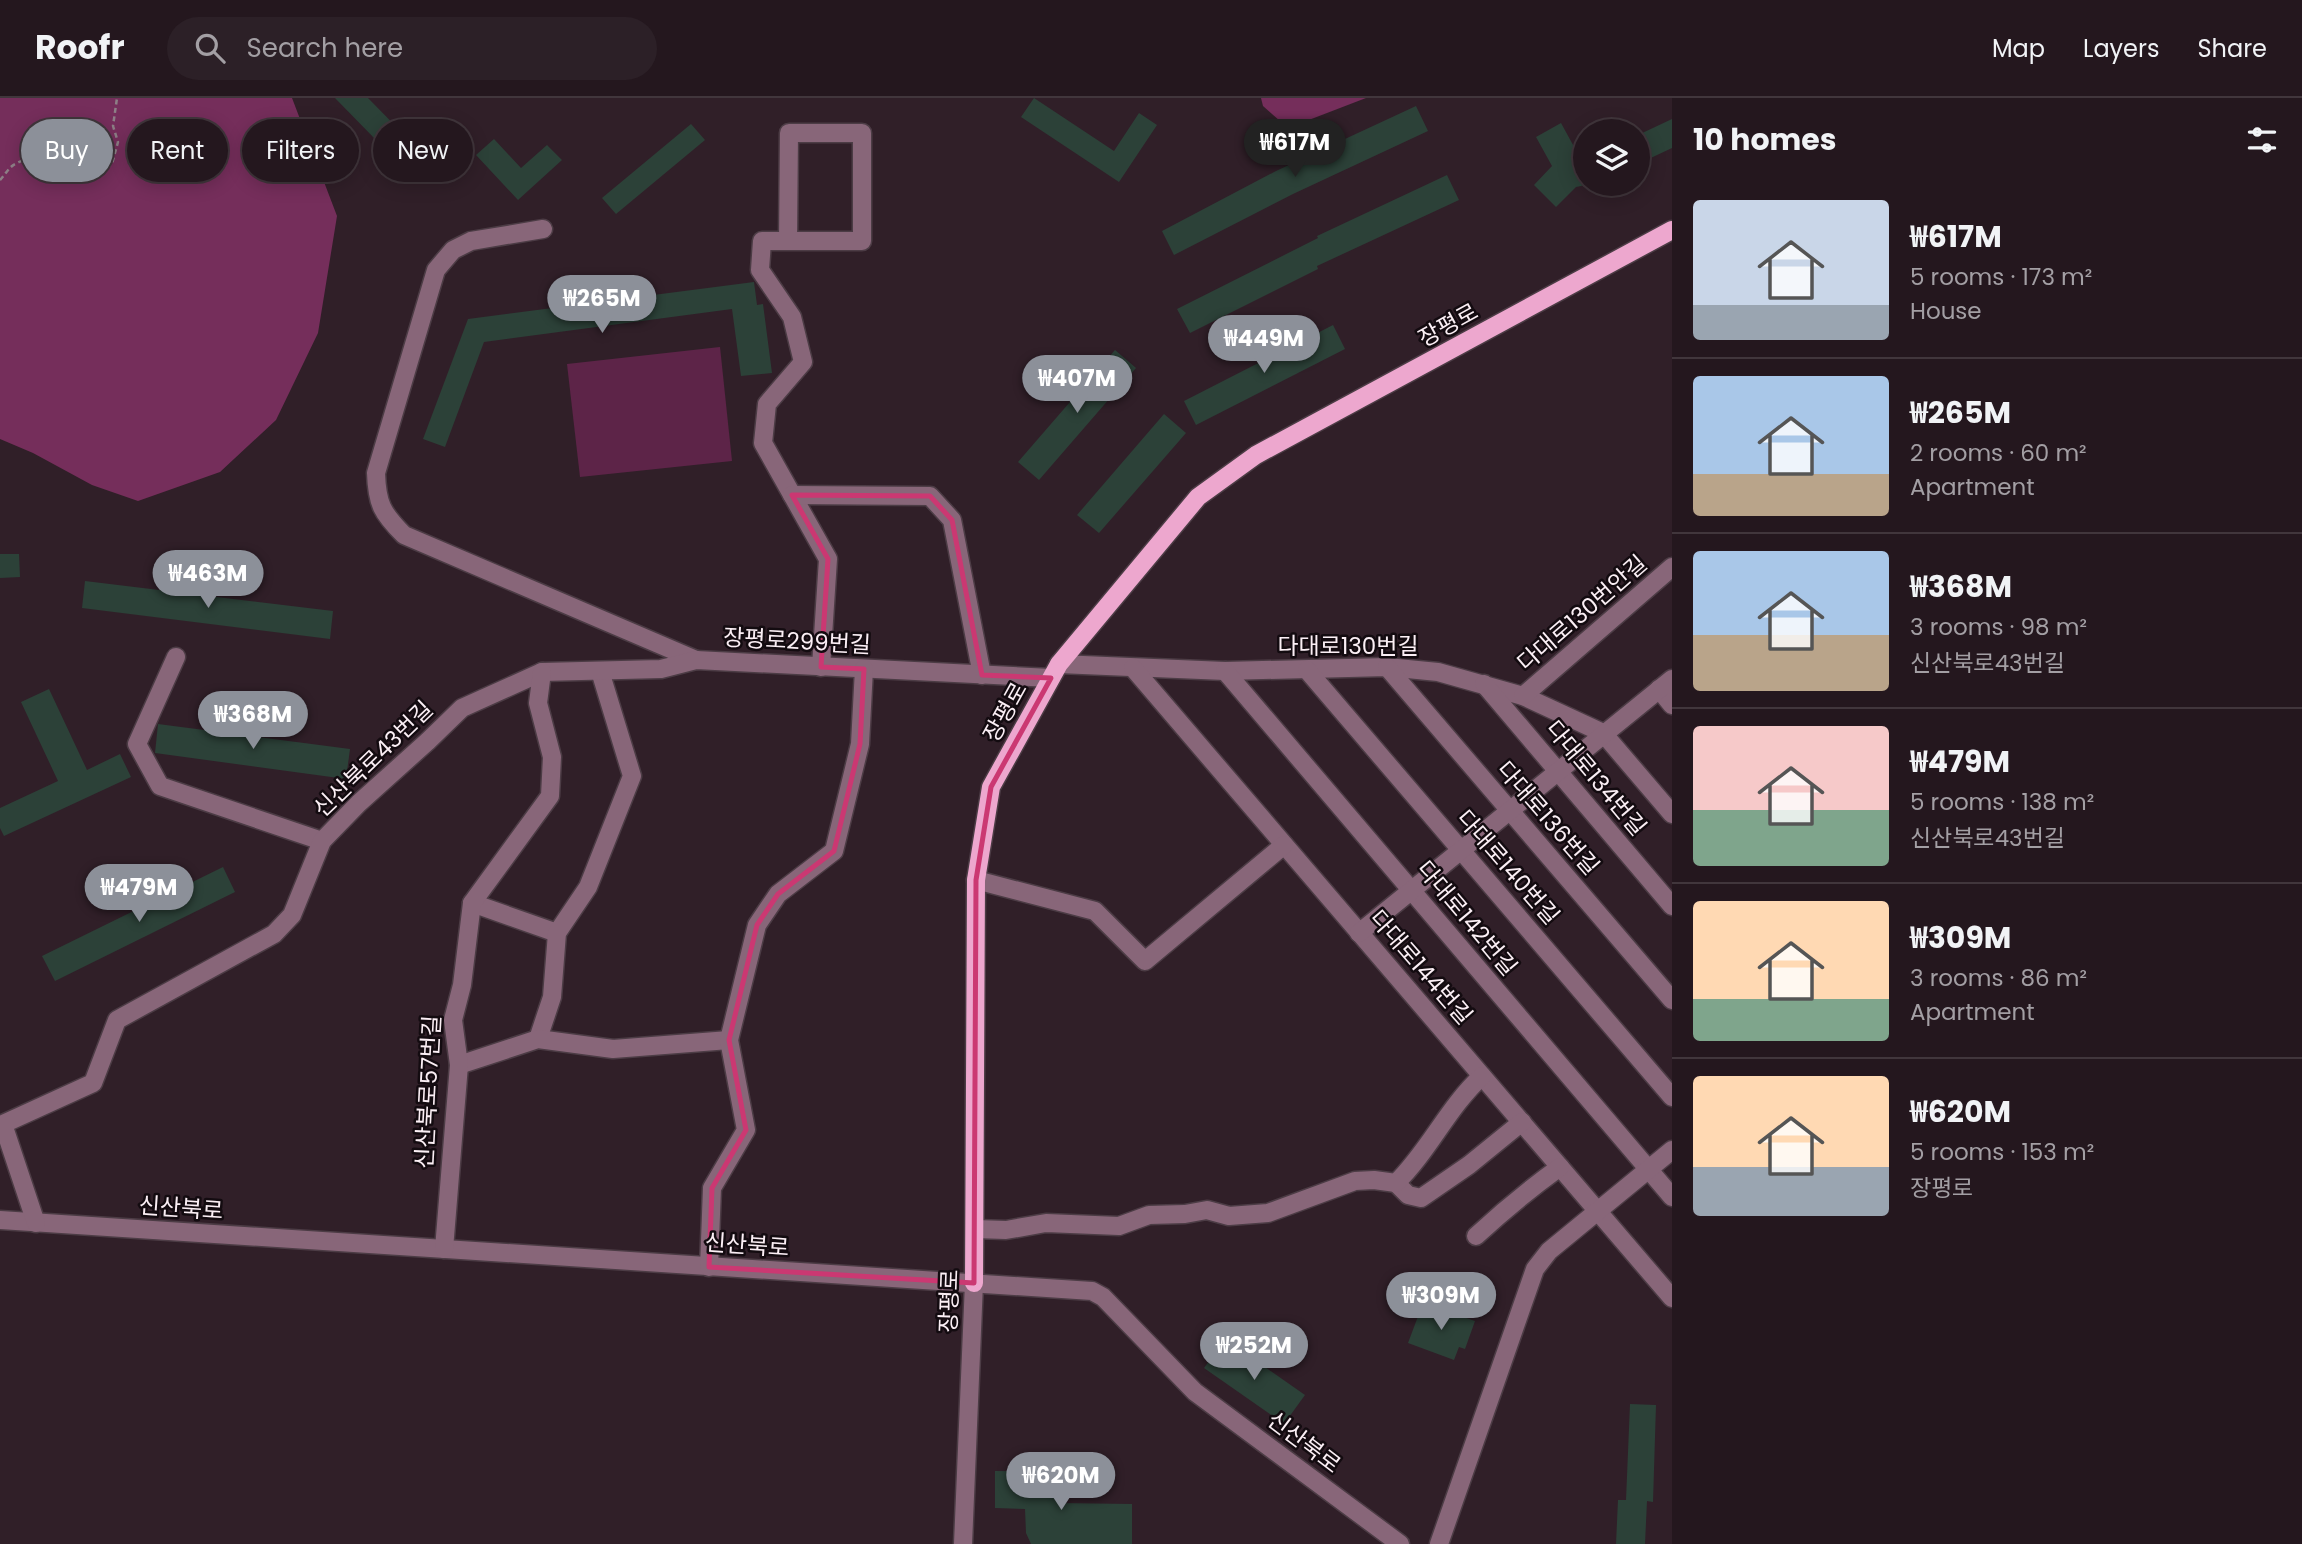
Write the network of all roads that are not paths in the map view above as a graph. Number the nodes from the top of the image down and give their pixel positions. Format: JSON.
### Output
{"nodes":[{"id":1,"x":543,"y":229,"type":"dead end"},
{"id":2,"x":1672,"y":230,"type":"edge"},
{"id":3,"x":788,"y":241,"type":"junction"},
{"id":4,"x":792,"y":495,"type":"junction"},
{"id":5,"x":1672,"y":567,"type":"edge"},
{"id":6,"x":176,"y":657,"type":"dead end"},
{"id":7,"x":696,"y":660,"type":"junction"},
{"id":8,"x":821,"y":667,"type":"junction"},
{"id":9,"x":1387,"y":667,"type":"junction"},
{"id":10,"x":1133,"y":668,"type":"junction"},
{"id":11,"x":864,"y":669,"type":"junction"},
{"id":12,"x":1307,"y":670,"type":"junction"},
{"id":13,"x":600,"y":671,"type":"junction"},
{"id":14,"x":1055,"y":671,"type":"junction"},
{"id":15,"x":1225,"y":671,"type":"junction"},
{"id":16,"x":542,"y":672,"type":"junction"},
{"id":17,"x":982,"y":675,"type":"junction"},
{"id":18,"x":1483,"y":683,"type":"junction"},
{"id":19,"x":1665,"y":684,"type":"edge"},
{"id":20,"x":1524,"y":696,"type":"junction"},
{"id":21,"x":1672,"y":705,"type":"edge"},
{"id":22,"x":1603,"y":733,"type":"junction"},
{"id":23,"x":1557,"y":771,"type":"junction"},
{"id":24,"x":1509,"y":810,"type":"junction"},
{"id":25,"x":1672,"y":814,"type":"edge"},
{"id":26,"x":322,"y":841,"type":"junction"},
{"id":27,"x":1284,"y":845,"type":"junction"},
{"id":28,"x":1461,"y":850,"type":"junction"},
{"id":29,"x":976,"y":880,"type":"junction"},
{"id":30,"x":1411,"y":890,"type":"junction"},
{"id":31,"x":472,"y":904,"type":"junction"},
{"id":32,"x":1672,"y":906,"type":"edge"},
{"id":33,"x":556,"y":933,"type":"junction"},
{"id":34,"x":1359,"y":933,"type":"junction"},
{"id":35,"x":1672,"y":1000,"type":"edge"},
{"id":36,"x":538,"y":1039,"type":"junction"},
{"id":37,"x":729,"y":1040,"type":"junction"},
{"id":38,"x":459,"y":1065,"type":"junction"},
{"id":39,"x":1482,"y":1076,"type":"junction"},
{"id":40,"x":1672,"y":1097,"type":"edge"},
{"id":41,"x":1,"y":1121,"type":"edge"},
{"id":42,"x":1522,"y":1122,"type":"junction"},
{"id":43,"x":1672,"y":1150,"type":"edge"},
{"id":44,"x":1560,"y":1167,"type":"junction"},
{"id":45,"x":1649,"y":1170,"type":"junction"},
{"id":46,"x":1396,"y":1183,"type":"junction"},
{"id":47,"x":1672,"y":1197,"type":"edge"},
{"id":48,"x":1598,"y":1211,"type":"junction"},
{"id":49,"x":0,"y":1220,"type":"edge"},
{"id":50,"x":36,"y":1223,"type":"junction"},
{"id":51,"x":975,"y":1229,"type":"junction"},
{"id":52,"x":1476,"y":1236,"type":"dead end"},
{"id":53,"x":444,"y":1249,"type":"junction"},
{"id":54,"x":709,"y":1267,"type":"junction"},
{"id":55,"x":975,"y":1283,"type":"junction"},
{"id":56,"x":1672,"y":1298,"type":"edge"},
{"id":57,"x":963,"y":1544,"type":"edge"},
{"id":58,"x":1400,"y":1544,"type":"edge"},
{"id":59,"x":1439,"y":1544,"type":"edge"}],
"edges":[{"from":1,"to":7,"type":"street"},
{"from":2,"to":14,"type":"main road","name":"장평로"},
{"from":3,"to":3,"type":"street"},
{"from":3,"to":4,"type":"street"},
{"from":4,"to":8,"type":"street"},
{"from":4,"to":17,"type":"street"},
{"from":5,"to":20,"type":"street","name":"다대로130번안길"},
{"from":6,"to":26,"type":"street"},
{"from":7,"to":8,"type":"street","name":"장평로299번길"},
{"from":7,"to":13,"type":"street","name":"장평로299번길"},
{"from":8,"to":11,"type":"street","name":"장평로299번길"},
{"from":9,"to":12,"type":"street","name":"다대로130번길"},
{"from":9,"to":18,"type":"street","name":"다대로130번길"},
{"from":9,"to":24,"type":"street","name":"다대로136번길"},
{"from":10,"to":14,"type":"street","name":"다대로130번길"},
{"from":10,"to":15,"type":"street","name":"다대로130번길"},
{"from":10,"to":27,"type":"street","name":"다대로144번길"},
{"from":11,"to":17,"type":"street","name":"장평로299번길"},
{"from":11,"to":37,"type":"street"},
{"from":12,"to":15,"type":"street","name":"다대로130번길"},
{"from":12,"to":28,"type":"street","name":"다대로140번길"},
{"from":13,"to":16,"type":"street","name":"장평로299번길"},
{"from":13,"to":33,"type":"street"},
{"from":14,"to":17,"type":"street","name":"장평로299번길"},
{"from":14,"to":29,"type":"main road","name":"장평로"},
{"from":15,"to":30,"type":"street","name":"다대로142번길"},
{"from":16,"to":26,"type":"street","name":"신산북로43번길"},
{"from":16,"to":31,"type":"street","name":"신산북로57번길"},
{"from":18,"to":20,"type":"street","name":"다대로130번길"},
{"from":18,"to":23,"type":"street","name":"다대로134번길"},
{"from":19,"to":21,"type":"street"},
{"from":19,"to":22,"type":"street"},
{"from":20,"to":22,"type":"street","name":"다대로130번길"},
{"from":22,"to":23,"type":"street"},
{"from":22,"to":25,"type":"street","name":"다대로130번길"},
{"from":23,"to":24,"type":"street"},
{"from":23,"to":32,"type":"street","name":"다대로134번길"},
{"from":24,"to":28,"type":"street"},
{"from":24,"to":35,"type":"street","name":"다대로136번길"},
{"from":26,"to":41,"type":"street","name":"신산북로43번길"},
{"from":27,"to":29,"type":"street"},
{"from":27,"to":34,"type":"street","name":"다대로144번길"},
{"from":28,"to":30,"type":"street"},
{"from":28,"to":40,"type":"street","name":"다대로140번길"},
{"from":29,"to":51,"type":"main road","name":"장평로"},
{"from":30,"to":34,"type":"street"},
{"from":30,"to":45,"type":"street","name":"다대로142번길"},
{"from":31,"to":33,"type":"street"},
{"from":31,"to":38,"type":"street","name":"신산북로57번길"},
{"from":33,"to":36,"type":"street"},
{"from":34,"to":39,"type":"street","name":"다대로144번길"},
{"from":36,"to":37,"type":"street"},
{"from":36,"to":38,"type":"street"},
{"from":37,"to":54,"type":"street"},
{"from":38,"to":53,"type":"street","name":"신산북로57번길"},
{"from":39,"to":42,"type":"street","name":"다대로144번길"},
{"from":39,"to":46,"type":"street"},
{"from":41,"to":50,"type":"street","name":"신산북로43번길"},
{"from":42,"to":44,"type":"street","name":"다대로144번길"},
{"from":42,"to":46,"type":"street"},
{"from":43,"to":45,"type":"street"},
{"from":44,"to":48,"type":"street","name":"다대로144번길"},
{"from":44,"to":52,"type":"street"},
{"from":45,"to":47,"type":"street","name":"다대로142번길"},
{"from":45,"to":48,"type":"street"},
{"from":46,"to":51,"type":"street"},
{"from":48,"to":56,"type":"street","name":"다대로144번길"},
{"from":48,"to":59,"type":"street"},
{"from":49,"to":50,"type":"street","name":"신산북로"},
{"from":50,"to":53,"type":"street","name":"신산북로"},
{"from":51,"to":55,"type":"main road","name":"장평로"},
{"from":53,"to":54,"type":"street","name":"신산북로"},
{"from":54,"to":55,"type":"street","name":"신산북로"},
{"from":55,"to":57,"type":"street","name":"장평로"},
{"from":55,"to":58,"type":"street","name":"신산북로"}]}
